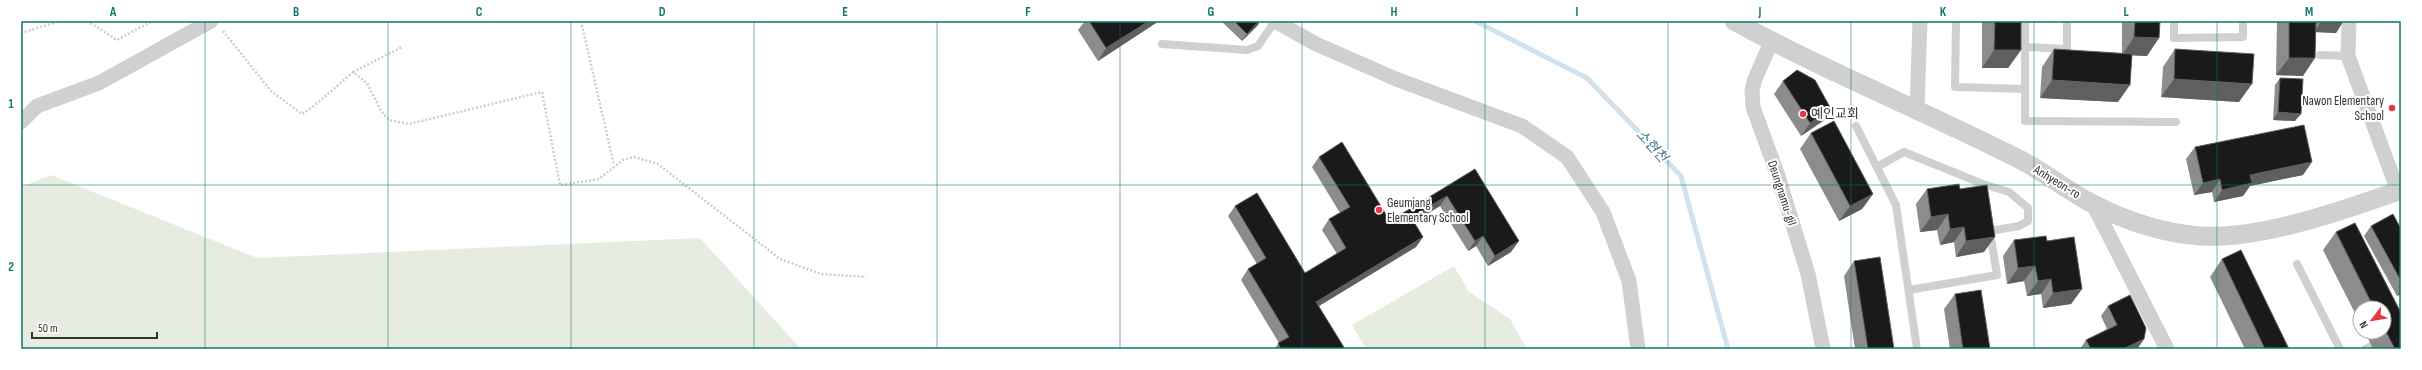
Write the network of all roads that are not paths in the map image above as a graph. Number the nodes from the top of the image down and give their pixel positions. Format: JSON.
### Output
{"nodes":[{"id":1,"x":1275,"y":21,"type":"edge"},
{"id":2,"x":1734,"y":21,"type":"edge"},
{"id":3,"x":1920,"y":21,"type":"edge"},
{"id":4,"x":1956,"y":21,"type":"edge"},
{"id":5,"x":2025,"y":21,"type":"edge"},
{"id":6,"x":2067,"y":21,"type":"edge"},
{"id":7,"x":2174,"y":21,"type":"edge"},
{"id":8,"x":2243,"y":21,"type":"edge"},
{"id":9,"x":2349,"y":21,"type":"edge"},
{"id":10,"x":215,"y":24,"type":"edge"},
{"id":11,"x":1772,"y":40,"type":"junction"},
{"id":12,"x":1162,"y":44,"type":"dead end"},
{"id":13,"x":2025,"y":47,"type":"junction"},
{"id":14,"x":2320,"y":55,"type":"dead end"},
{"id":15,"x":2348,"y":56,"type":"junction"},
{"id":16,"x":2025,"y":89,"type":"junction"},
{"id":17,"x":37,"y":106,"type":"junction"},
{"id":18,"x":21,"y":110,"type":"edge"},
{"id":19,"x":1917,"y":110,"type":"junction"},
{"id":20,"x":21,"y":122,"type":"edge"},
{"id":21,"x":2176,"y":122,"type":"dead end"},
{"id":22,"x":1856,"y":126,"type":"dead end"},
{"id":23,"x":1876,"y":166,"type":"junction"},
{"id":24,"x":1983,"y":184,"type":"junction"},
{"id":25,"x":2400,"y":193,"type":"edge"},
{"id":26,"x":2093,"y":204,"type":"junction"},
{"id":27,"x":1986,"y":207,"type":"edge"},
{"id":28,"x":2297,"y":264,"type":"dead end"},
{"id":29,"x":1909,"y":290,"type":"junction"},
{"id":30,"x":2401,"y":332,"type":"edge"},
{"id":31,"x":1638,"y":349,"type":"edge"},
{"id":32,"x":1823,"y":349,"type":"edge"},
{"id":33,"x":1917,"y":349,"type":"edge"},
{"id":34,"x":2167,"y":349,"type":"edge"},
{"id":35,"x":2340,"y":349,"type":"edge"},
{"id":36,"x":2365,"y":349,"type":"edge"}],
"edges":[{"from":1,"to":12,"type":"lane"},
{"from":1,"to":31,"type":"street"},
{"from":2,"to":11,"type":"street","name":"Anhyeon-ro"},
{"from":3,"to":19,"type":"street"},
{"from":4,"to":16,"type":"lane"},
{"from":5,"to":13,"type":"lane"},
{"from":6,"to":13,"type":"lane"},
{"from":7,"to":8,"type":"lane"},
{"from":9,"to":15,"type":"street"},
{"from":10,"to":17,"type":"street"},
{"from":11,"to":19,"type":"street","name":"Anhyeon-ro"},
{"from":11,"to":32,"type":"street","name":"Deungnamu-gil"},
{"from":13,"to":16,"type":"lane"},
{"from":14,"to":15,"type":"lane"},
{"from":15,"to":25,"type":"street"},
{"from":16,"to":21,"type":"lane"},
{"from":17,"to":18,"type":"street"},
{"from":17,"to":20,"type":"street"},
{"from":19,"to":26,"type":"street","name":"Anhyeon-ro"},
{"from":22,"to":23,"type":"lane"},
{"from":23,"to":24,"type":"lane"},
{"from":23,"to":29,"type":"lane"},
{"from":24,"to":27,"type":"lane"},
{"from":24,"to":29,"type":"lane"},
{"from":25,"to":26,"type":"street","name":"Anhyeon-ro"},
{"from":26,"to":34,"type":"street"},
{"from":28,"to":35,"type":"lane"},
{"from":29,"to":33,"type":"lane"},
{"from":30,"to":36,"type":"lane"}]}
